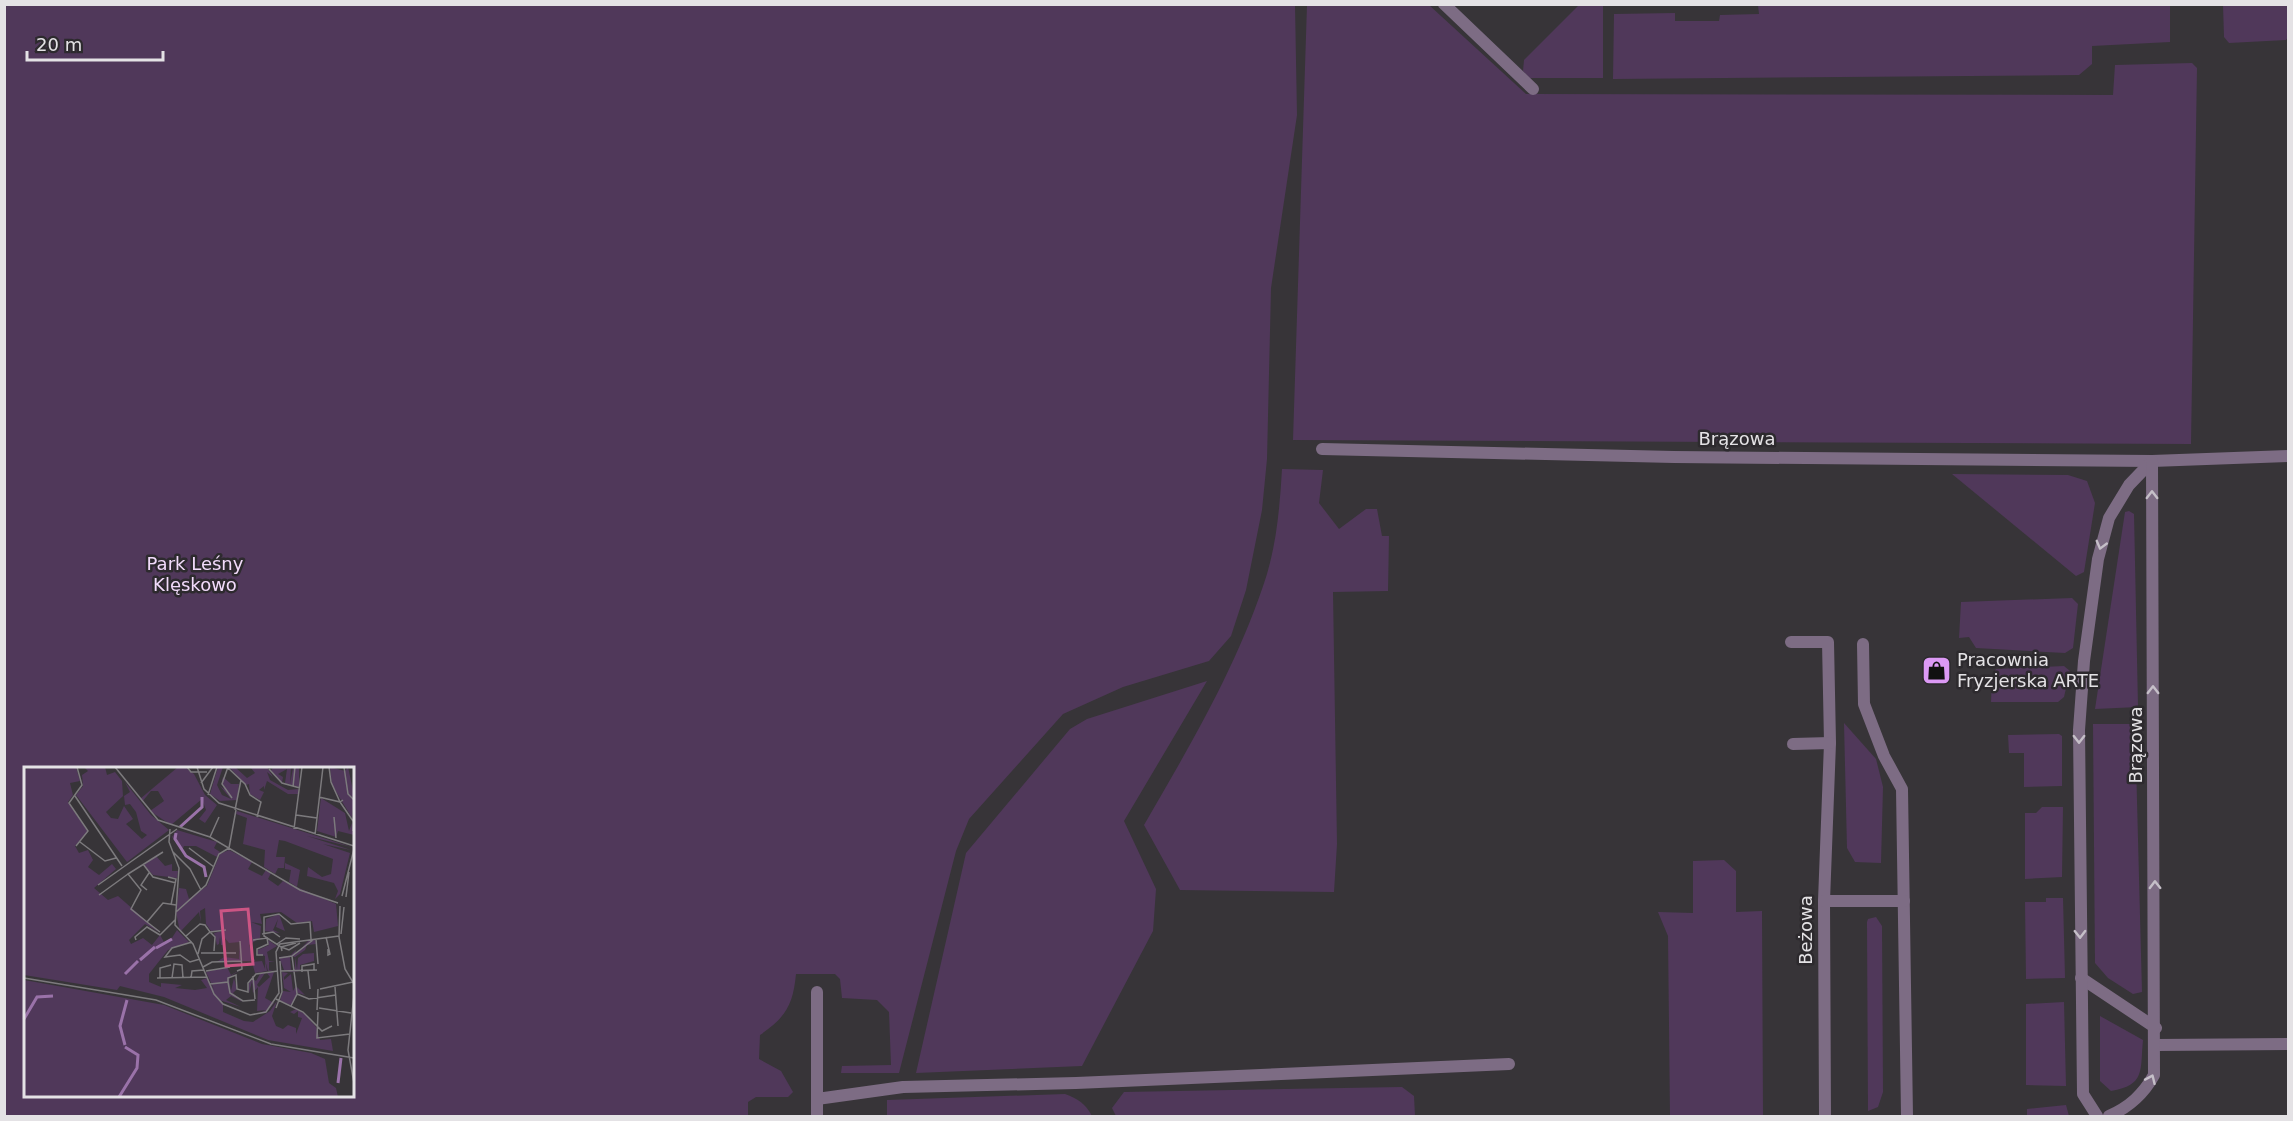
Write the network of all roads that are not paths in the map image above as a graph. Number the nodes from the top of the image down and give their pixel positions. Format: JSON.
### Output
{"nodes":[{"id":1,"x":1444,"y":4,"type":"edge"},
{"id":2,"x":1533,"y":89,"type":"dead end"},
{"id":3,"x":1322,"y":449,"type":"dead end"},
{"id":4,"x":2289,"y":456,"type":"edge"},
{"id":5,"x":2152,"y":461,"type":"junction"},
{"id":6,"x":1791,"y":642,"type":"dead end"},
{"id":7,"x":1863,"y":644,"type":"dead end"},
{"id":8,"x":1830,"y":743,"type":"junction"},
{"id":9,"x":1792,"y":744,"type":"dead end"},
{"id":10,"x":1824,"y":901,"type":"junction"},
{"id":11,"x":1904,"y":901,"type":"junction"},
{"id":12,"x":2081,"y":978,"type":"junction"},
{"id":13,"x":818,"y":992,"type":"dead end"},
{"id":14,"x":2156,"y":1029,"type":"junction"},
{"id":15,"x":2289,"y":1044,"type":"edge"},
{"id":16,"x":2156,"y":1046,"type":"junction"},
{"id":17,"x":1509,"y":1064,"type":"dead end"},
{"id":18,"x":817,"y":1099,"type":"junction"},
{"id":19,"x":817,"y":1116,"type":"edge"},
{"id":20,"x":1825,"y":1116,"type":"edge"},
{"id":21,"x":1907,"y":1116,"type":"edge"},
{"id":22,"x":2097,"y":1116,"type":"edge"},
{"id":23,"x":2109,"y":1116,"type":"edge"}],
"edges":[{"from":1,"to":2,"type":"street"},
{"from":3,"to":5,"type":"street","name":"Brązowa"},
{"from":4,"to":5,"type":"street","name":"Brązowa"},
{"from":5,"to":12,"type":"street","one_way":true},
{"from":14,"to":5,"type":"street","name":"Brązowa","one_way":true},
{"from":6,"to":8,"type":"street","name":"Beżowa"},
{"from":7,"to":11,"type":"street"},
{"from":8,"to":9,"type":"street"},
{"from":8,"to":10,"type":"street","name":"Beżowa"},
{"from":10,"to":11,"type":"street"},
{"from":10,"to":20,"type":"street","name":"Beżowa"},
{"from":11,"to":21,"type":"street"},
{"from":12,"to":14,"type":"street"},
{"from":12,"to":22,"type":"street"},
{"from":13,"to":18,"type":"street"},
{"from":14,"to":16,"type":"street","name":"Brązowa"},
{"from":15,"to":16,"type":"street"},
{"from":23,"to":16,"type":"street","name":"Brązowa","one_way":true},
{"from":17,"to":18,"type":"street"},
{"from":18,"to":19,"type":"street"}]}
